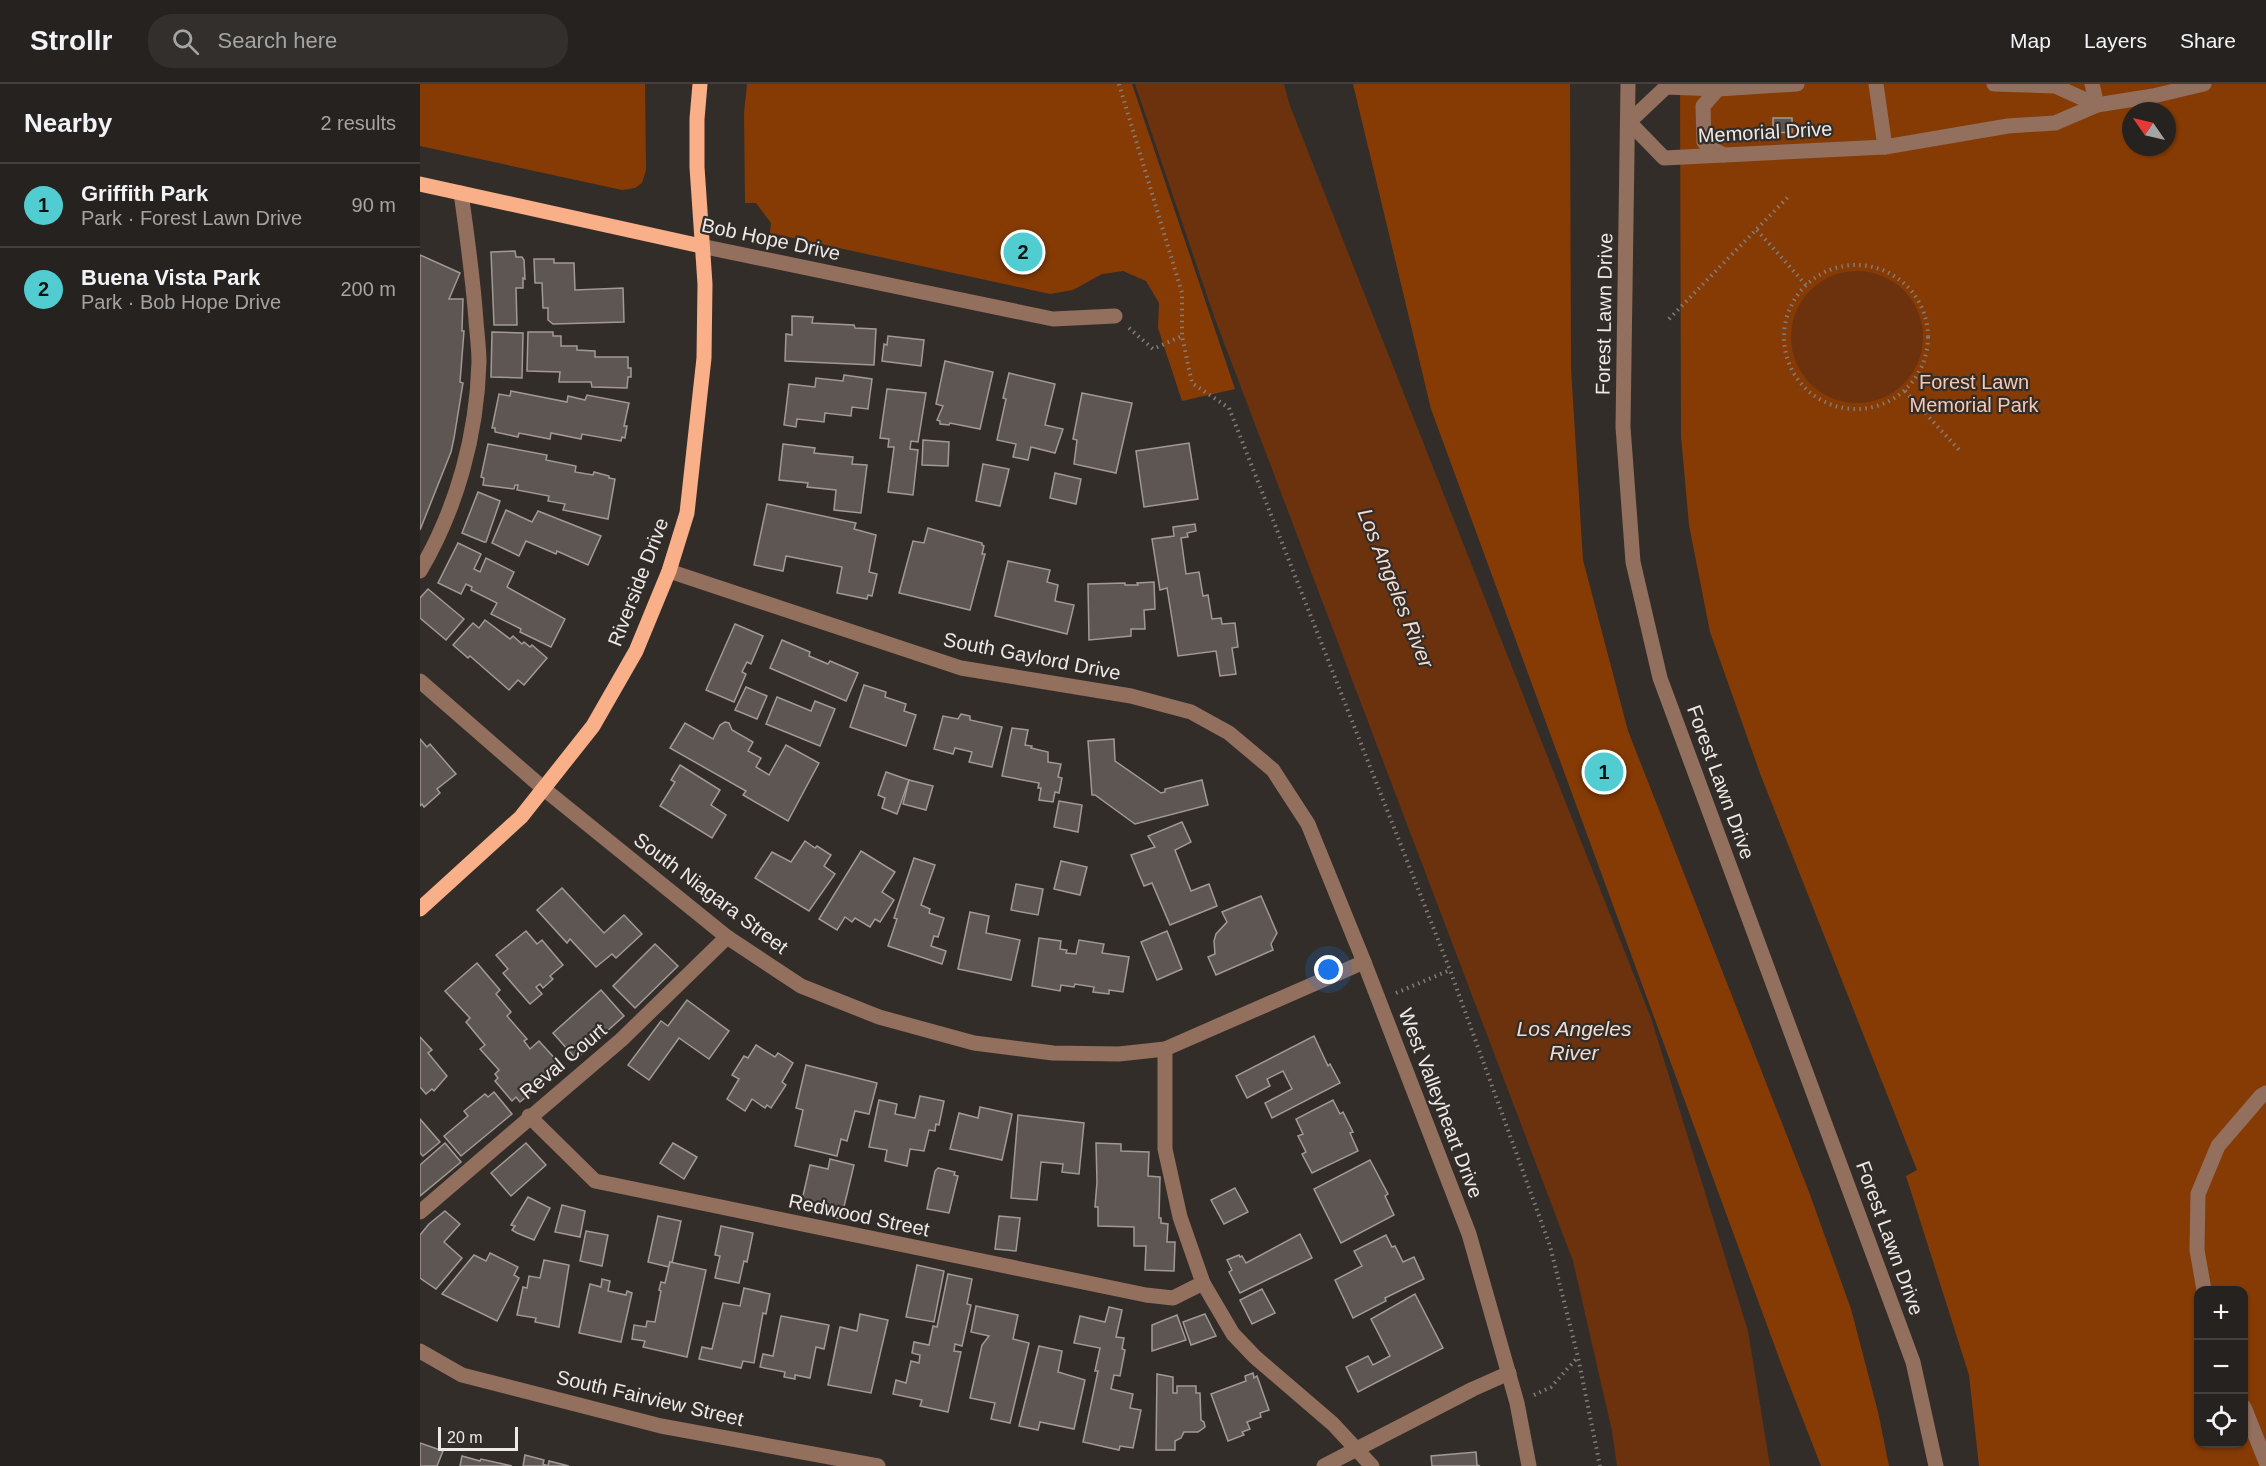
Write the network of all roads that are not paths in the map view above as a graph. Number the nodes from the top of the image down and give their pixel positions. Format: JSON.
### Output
{"nodes":[{"id":1,"x":700,"y":84,"type":"edge"},
{"id":2,"x":1628,"y":84,"type":"edge"},
{"id":3,"x":1797,"y":84,"type":"edge"},
{"id":4,"x":1876,"y":84,"type":"edge"},
{"id":5,"x":1994,"y":84,"type":"edge"},
{"id":6,"x":2092,"y":84,"type":"edge"},
{"id":7,"x":2204,"y":84,"type":"edge"},
{"id":8,"x":1718,"y":89,"type":"junction"},
{"id":9,"x":2097,"y":105,"type":"junction"},
{"id":10,"x":1629,"y":122,"type":"junction"},
{"id":11,"x":1886,"y":147,"type":"junction"},
{"id":12,"x":1725,"y":155,"type":"junction"},
{"id":13,"x":420,"y":184,"type":"edge"},
{"id":14,"x":461,"y":193,"type":"junction"},
{"id":15,"x":701,"y":246,"type":"junction"},
{"id":16,"x":1115,"y":316,"type":"road end"},
{"id":17,"x":669,"y":570,"type":"junction"},
{"id":18,"x":420,"y":571,"type":"edge"},
{"id":19,"x":420,"y":681,"type":"edge"},
{"id":20,"x":1273,"y":770,"type":"joint"},
{"id":21,"x":544,"y":789,"type":"junction"},
{"id":22,"x":420,"y":909,"type":"edge"},
{"id":23,"x":727,"y":937,"type":"junction"},
{"id":24,"x":1364,"y":962,"type":"junction"},
{"id":25,"x":1165,"y":1049,"type":"junction"},
{"id":26,"x":2266,"y":1093,"type":"edge"},
{"id":27,"x":529,"y":1116,"type":"junction"},
{"id":28,"x":420,"y":1212,"type":"edge"},
{"id":29,"x":1203,"y":1283,"type":"junction"},
{"id":30,"x":2203,"y":1286,"type":"edge"},
{"id":31,"x":420,"y":1351,"type":"edge"},
{"id":32,"x":1509,"y":1373,"type":"junction"},
{"id":33,"x":2248,"y":1417,"type":"edge"},
{"id":34,"x":1358,"y":1449,"type":"junction"},
{"id":35,"x":2266,"y":1461,"type":"edge"},
{"id":36,"x":878,"y":1466,"type":"edge"},
{"id":37,"x":1324,"y":1466,"type":"edge"},
{"id":38,"x":1372,"y":1466,"type":"edge"},
{"id":39,"x":1529,"y":1466,"type":"edge"},
{"id":40,"x":1936,"y":1466,"type":"edge"}],
"edges":[{"from":1,"to":15,"type":"main road","name":"Riverside Drive"},
{"from":2,"to":10,"type":"street","name":"Forest Lawn Drive"},
{"from":3,"to":8,"type":"street"},
{"from":4,"to":11,"type":"street"},
{"from":5,"to":9,"type":"street"},
{"from":6,"to":9,"type":"street"},
{"from":7,"to":9,"type":"street","name":"Memorial Drive"},
{"from":8,"to":10,"type":"street"},
{"from":8,"to":12,"type":"street"},
{"from":9,"to":11,"type":"street","name":"Memorial Drive"},
{"from":10,"to":12,"type":"street","name":"Memorial Drive"},
{"from":10,"to":40,"type":"street","name":"Forest Lawn Drive"},
{"from":11,"to":12,"type":"street","name":"Memorial Drive"},
{"from":13,"to":14,"type":"main road","name":"Bob Hope Drive"},
{"from":14,"to":15,"type":"main road","name":"Bob Hope Drive"},
{"from":14,"to":18,"type":"street"},
{"from":15,"to":16,"type":"street","name":"Bob Hope Drive"},
{"from":15,"to":17,"type":"main road","name":"Riverside Drive"},
{"from":17,"to":20,"type":"street","name":"South Gaylord Drive"},
{"from":17,"to":21,"type":"main road","name":"Riverside Drive"},
{"from":19,"to":21,"type":"street","name":"South Niagara Street"},
{"from":20,"to":24,"type":"street","name":"West Valleyheart Drive"},
{"from":21,"to":22,"type":"main road","name":"Riverside Drive"},
{"from":21,"to":23,"type":"street","name":"South Niagara Street"},
{"from":23,"to":25,"type":"street","name":"South Niagara Street"},
{"from":23,"to":27,"type":"street","name":"Reval Court"},
{"from":24,"to":25,"type":"street","name":"South Niagara Street"},
{"from":24,"to":32,"type":"street","name":"West Valleyheart Drive"},
{"from":25,"to":29,"type":"street"},
{"from":26,"to":30,"type":"street"},
{"from":27,"to":28,"type":"street","name":"Reval Court"},
{"from":27,"to":29,"type":"street","name":"Redwood Street"},
{"from":29,"to":34,"type":"street"},
{"from":31,"to":36,"type":"street","name":"South Fairview Street"},
{"from":32,"to":34,"type":"street"},
{"from":32,"to":39,"type":"street","name":"West Valleyheart Drive"},
{"from":33,"to":35,"type":"street"},
{"from":34,"to":37,"type":"street"},
{"from":34,"to":38,"type":"street"}]}
